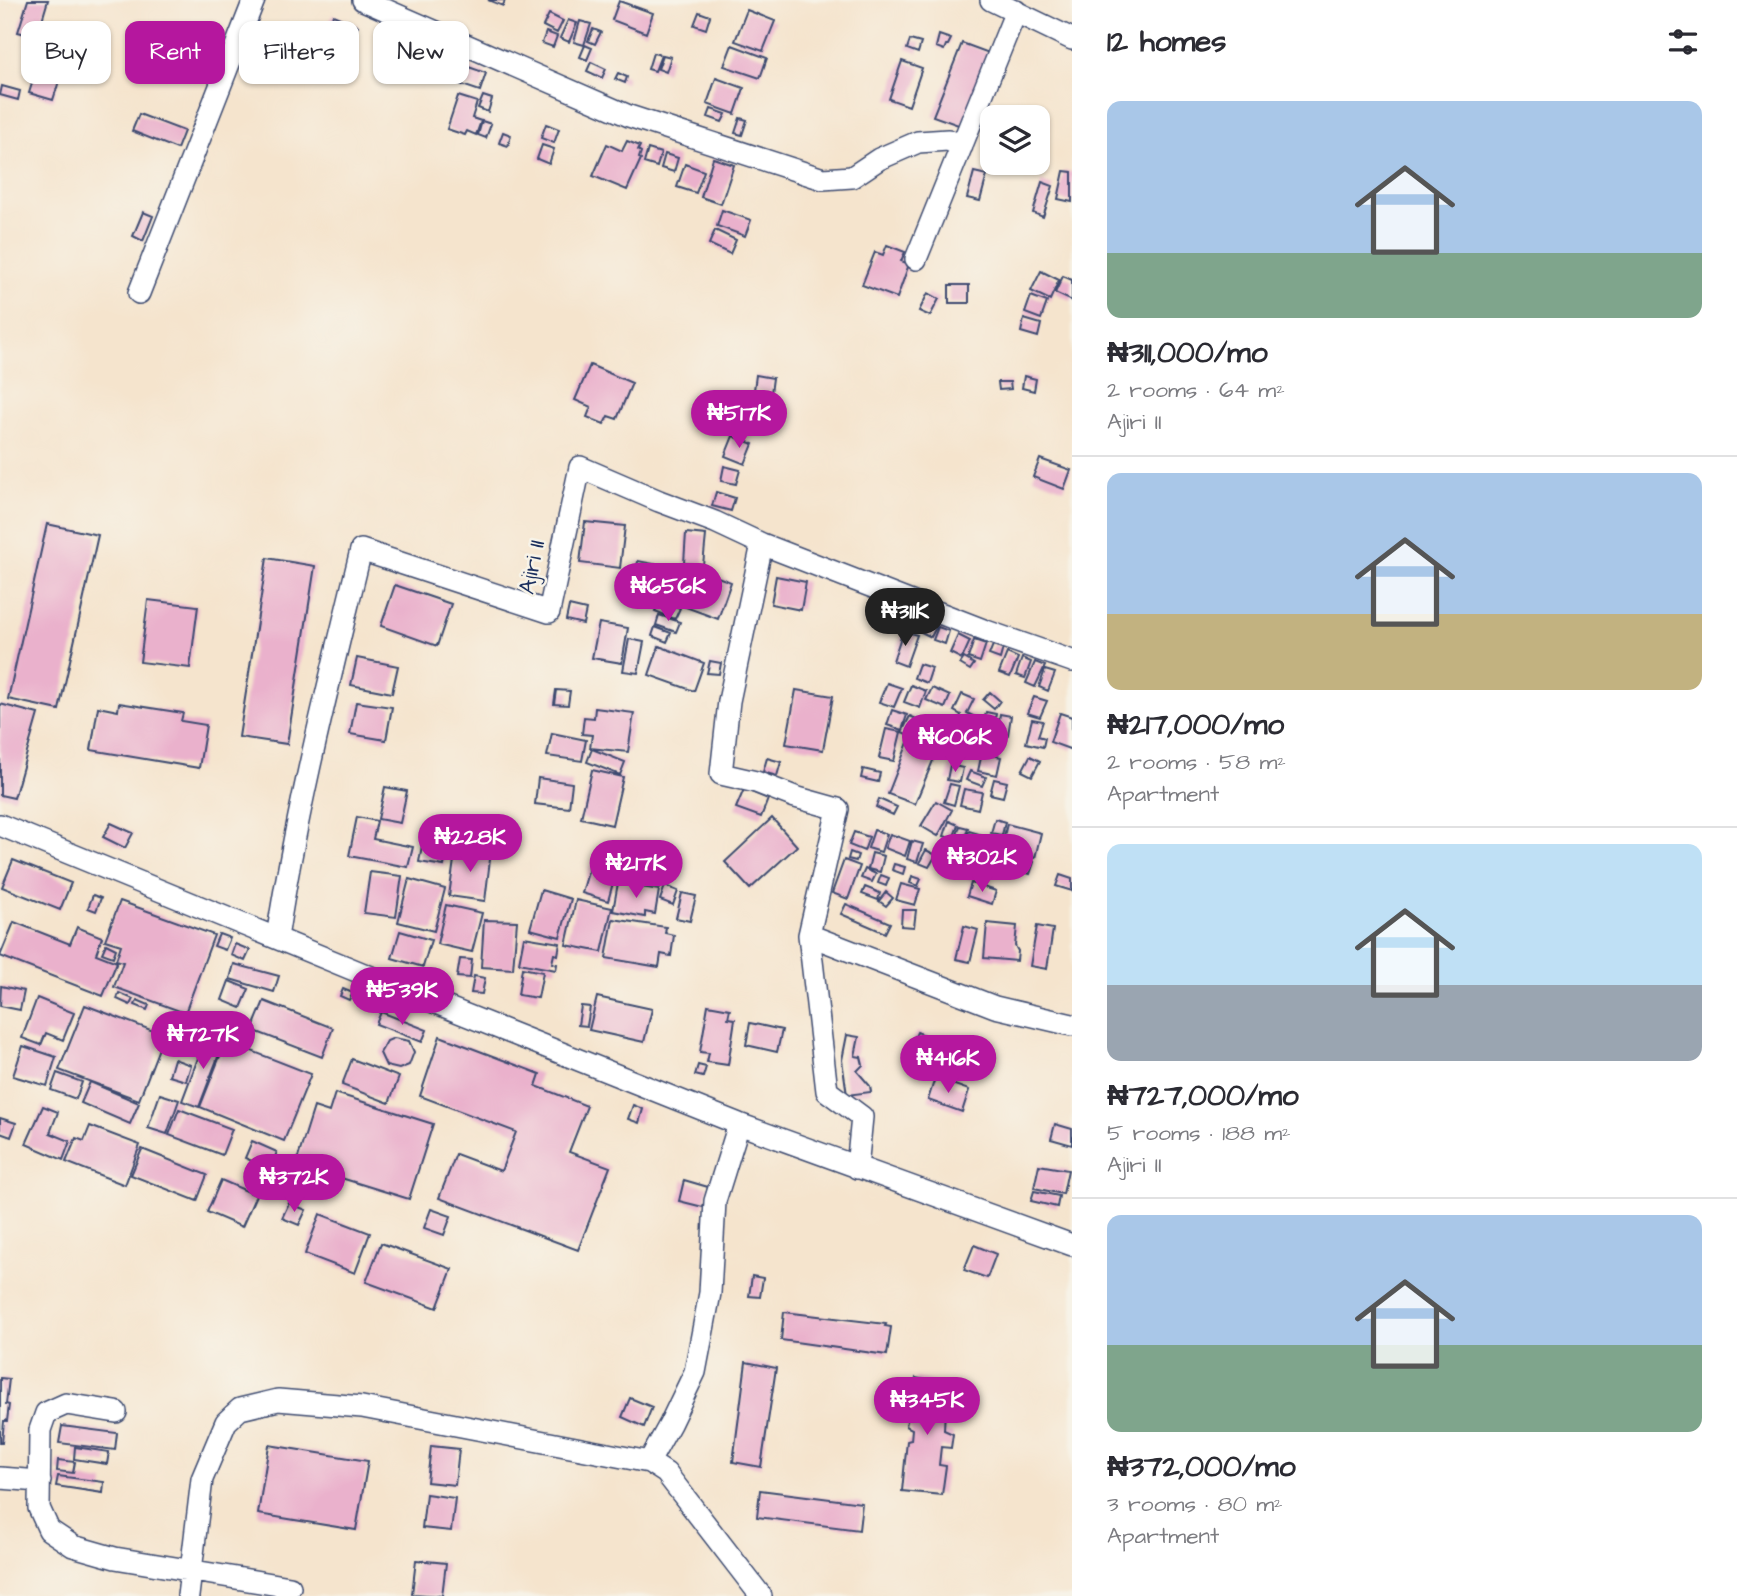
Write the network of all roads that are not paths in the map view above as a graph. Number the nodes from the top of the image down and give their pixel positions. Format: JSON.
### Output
{"nodes":[{"id":1,"x":254,"y":0,"type":"edge"},
{"id":2,"x":363,"y":0,"type":"edge"},
{"id":3,"x":991,"y":0,"type":"edge"},
{"id":4,"x":1016,"y":11,"type":"junction"},
{"id":5,"x":1072,"y":39,"type":"edge"},
{"id":6,"x":962,"y":146,"type":"junction"},
{"id":7,"x":916,"y":259,"type":"dead end"},
{"id":8,"x":139,"y":293,"type":"dead end"},
{"id":9,"x":762,"y":544,"type":"junction"},
{"id":10,"x":1072,"y":661,"type":"edge"},
{"id":11,"x":0,"y":825,"type":"edge"},
{"id":12,"x":809,"y":934,"type":"junction"},
{"id":13,"x":277,"y":938,"type":"junction"},
{"id":14,"x":1072,"y":1025,"type":"edge"},
{"id":15,"x":739,"y":1124,"type":"junction"},
{"id":16,"x":857,"y":1168,"type":"junction"},
{"id":17,"x":1072,"y":1245,"type":"edge"},
{"id":18,"x":116,"y":1412,"type":"dead end"},
{"id":19,"x":649,"y":1462,"type":"junction"},
{"id":20,"x":0,"y":1478,"type":"edge"},
{"id":21,"x":40,"y":1481,"type":"junction"},
{"id":22,"x":192,"y":1570,"type":"junction"},
{"id":23,"x":290,"y":1587,"type":"dead end"},
{"id":24,"x":188,"y":1596,"type":"edge"},
{"id":25,"x":761,"y":1596,"type":"edge"}],
"edges":[{"from":1,"to":8,"type":"street"},
{"from":2,"to":6,"type":"street"},
{"from":3,"to":4,"type":"street"},
{"from":4,"to":5,"type":"street"},
{"from":4,"to":6,"type":"street"},
{"from":6,"to":7,"type":"street"},
{"from":9,"to":10,"type":"street","name":"Ajiri II"},
{"from":9,"to":12,"type":"street"},
{"from":9,"to":13,"type":"street","name":"Ajiri II"},
{"from":11,"to":13,"type":"street"},
{"from":12,"to":14,"type":"street"},
{"from":12,"to":16,"type":"street"},
{"from":13,"to":15,"type":"street"},
{"from":15,"to":16,"type":"street"},
{"from":15,"to":19,"type":"street"},
{"from":16,"to":17,"type":"street"},
{"from":18,"to":21,"type":"street"},
{"from":19,"to":22,"type":"street"},
{"from":19,"to":25,"type":"street"},
{"from":20,"to":21,"type":"street"},
{"from":21,"to":22,"type":"street"},
{"from":22,"to":23,"type":"street"},
{"from":22,"to":24,"type":"street"}]}
